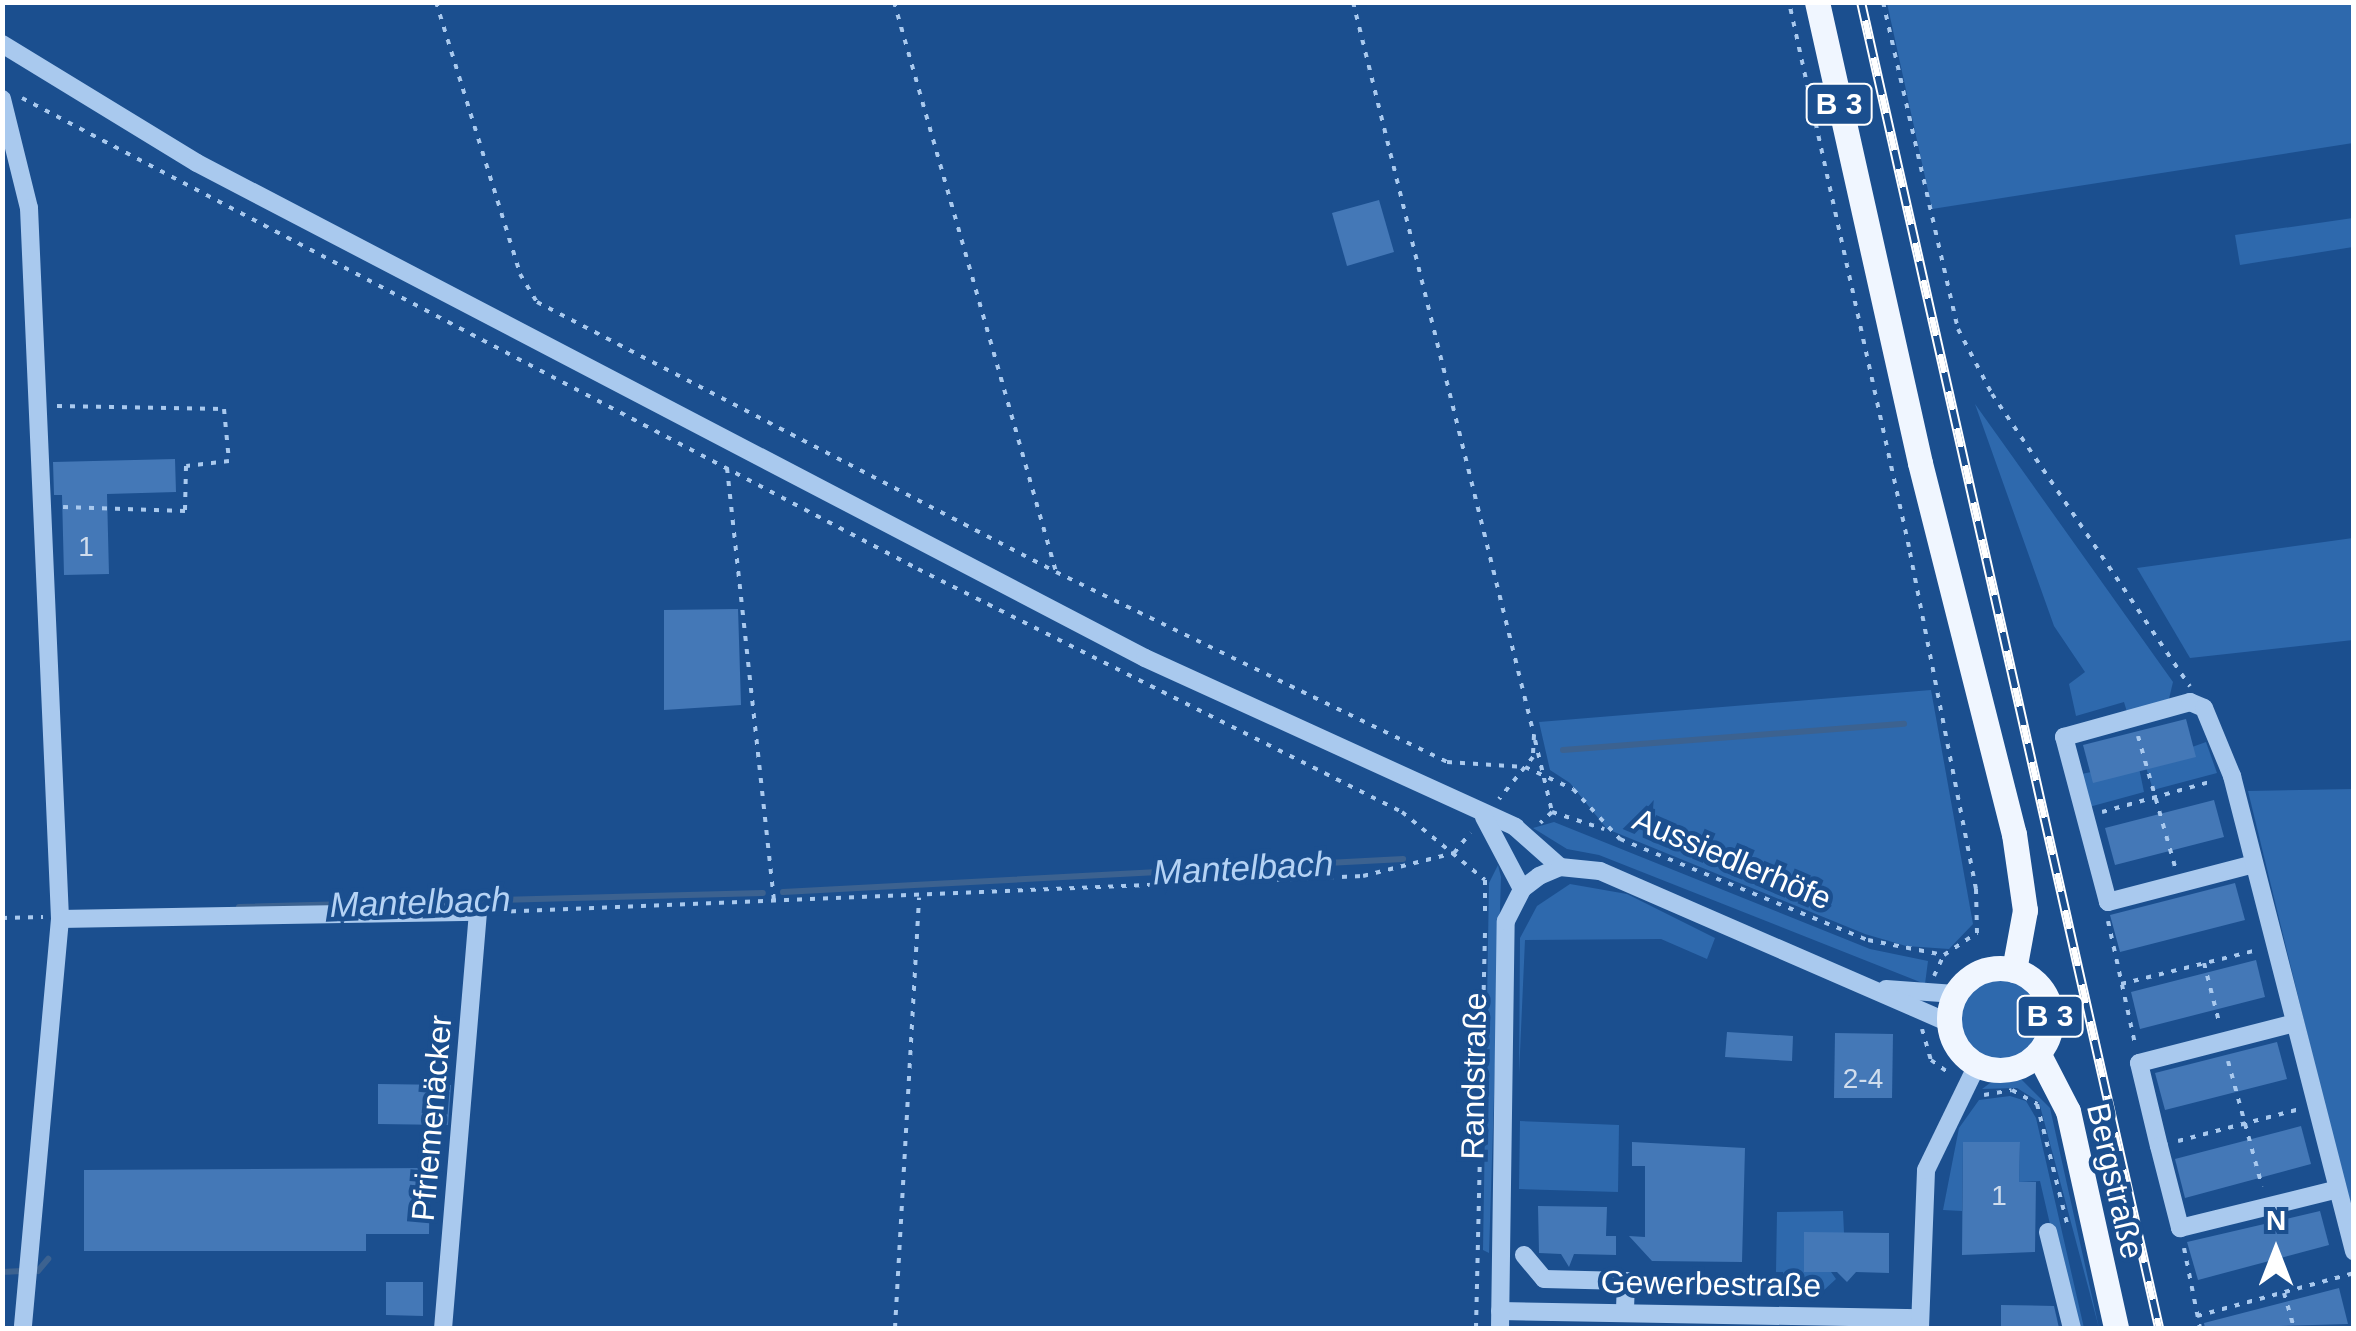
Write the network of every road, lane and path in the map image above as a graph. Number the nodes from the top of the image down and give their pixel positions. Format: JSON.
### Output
{"nodes":[{"id":1,"x":436,"y":2,"type":"edge"},
{"id":2,"x":894,"y":2,"type":"edge"},
{"id":3,"x":1353,"y":2,"type":"edge"},
{"id":4,"x":1789,"y":2,"type":"edge"},
{"id":5,"x":1817,"y":2,"type":"edge"},
{"id":6,"x":1883,"y":2,"type":"edge"},
{"id":7,"x":2,"y":44,"type":"edge"},
{"id":8,"x":9,"y":97,"type":"edge"},
{"id":9,"x":38,"y":405,"type":"junction"},
{"id":10,"x":727,"y":468,"type":"junction"},
{"id":11,"x":42,"y":506,"type":"junction"},
{"id":12,"x":1056,"y":572,"type":"junction"},
{"id":13,"x":2198,"y":703,"type":"junction"},
{"id":14,"x":2132,"y":717,"type":"junction"},
{"id":15,"x":1534,"y":735,"type":"junction"},
{"id":16,"x":1525,"y":767,"type":"junction"},
{"id":17,"x":1544,"y":776,"type":"junction"},
{"id":18,"x":2232,"y":776,"type":"junction"},
{"id":19,"x":2157,"y":797,"type":"junction"},
{"id":20,"x":1552,"y":812,"type":"junction"},
{"id":21,"x":2085,"y":816,"type":"junction"},
{"id":22,"x":1484,"y":817,"type":"junction"},
{"id":23,"x":1536,"y":827,"type":"dead end"},
{"id":24,"x":1604,"y":829,"type":"junction"},
{"id":25,"x":1454,"y":853,"type":"junction"},
{"id":26,"x":2254,"y":864,"type":"junction"},
{"id":27,"x":1569,"y":867,"type":"junction"},
{"id":28,"x":2180,"y":883,"type":"junction"},
{"id":29,"x":1522,"y":890,"type":"junction"},
{"id":30,"x":919,"y":898,"type":"junction"},
{"id":31,"x":2108,"y":902,"type":"junction"},
{"id":32,"x":774,"y":904,"type":"junction"},
{"id":33,"x":478,"y":912,"type":"junction"},
{"id":34,"x":2,"y":918,"type":"edge"},
{"id":35,"x":60,"y":919,"type":"junction"},
{"id":36,"x":2274,"y":946,"type":"junction"},
{"id":37,"x":2204,"y":963,"type":"junction"},
{"id":38,"x":2014,"y":970,"type":"junction"},
{"id":39,"x":2122,"y":984,"type":"junction"},
{"id":40,"x":1875,"y":988,"type":"junction"},
{"id":41,"x":1955,"y":994,"type":"junction"},
{"id":42,"x":1937,"y":1018,"type":"junction"},
{"id":43,"x":2294,"y":1024,"type":"junction"},
{"id":44,"x":2223,"y":1041,"type":"junction"},
{"id":45,"x":2038,"y":1053,"type":"junction"},
{"id":46,"x":2139,"y":1063,"type":"junction"},
{"id":47,"x":1971,"y":1074,"type":"junction"},
{"id":48,"x":2315,"y":1106,"type":"junction"},
{"id":49,"x":2244,"y":1124,"type":"junction"},
{"id":50,"x":2159,"y":1146,"type":"junction"},
{"id":51,"x":2335,"y":1190,"type":"junction"},
{"id":52,"x":2268,"y":1205,"type":"junction"},
{"id":53,"x":2180,"y":1228,"type":"junction"},
{"id":54,"x":2048,"y":1232,"type":"dead end"},
{"id":55,"x":2070,"y":1234,"type":"dead end"},
{"id":56,"x":2354,"y":1252,"type":"edge"},
{"id":57,"x":1524,"y":1256,"type":"dead end"},
{"id":58,"x":2354,"y":1272,"type":"edge"},
{"id":59,"x":2284,"y":1293,"type":"junction"},
{"id":60,"x":1625,"y":1312,"type":"junction"},
{"id":61,"x":2197,"y":1316,"type":"junction"},
{"id":62,"x":1500,"y":1320,"type":"edge"},
{"id":63,"x":1920,"y":1323,"type":"edge"},
{"id":64,"x":23,"y":1328,"type":"edge"},
{"id":65,"x":443,"y":1328,"type":"edge"},
{"id":66,"x":895,"y":1328,"type":"edge"},
{"id":67,"x":1476,"y":1328,"type":"edge"},
{"id":68,"x":2072,"y":1328,"type":"edge"},
{"id":69,"x":2116,"y":1328,"type":"edge"},
{"id":70,"x":2200,"y":1328,"type":"edge"},
{"id":71,"x":2294,"y":1328,"type":"edge"}],
"edges":[{"from":1,"to":12,"type":"path"},
{"from":2,"to":12,"type":"path"},
{"from":3,"to":15,"type":"path"},
{"from":4,"to":24,"type":"path","name":"Aussiedlerhöfe"},
{"from":5,"to":38,"type":"main road","number":"B 3"},
{"from":6,"to":13,"type":"path"},
{"from":7,"to":22,"type":"street"},
{"from":8,"to":9,"type":"street"},
{"from":8,"to":10,"type":"path"},
{"from":9,"to":11,"type":"street"},
{"from":9,"to":11,"type":"path"},
{"from":10,"to":25,"type":"path"},
{"from":10,"to":32,"type":"path"},
{"from":11,"to":35,"type":"street"},
{"from":12,"to":16,"type":"path"},
{"from":13,"to":14,"type":"street"},
{"from":13,"to":18,"type":"street"},
{"from":14,"to":19,"type":"path"},
{"from":14,"to":21,"type":"street"},
{"from":15,"to":16,"type":"path"},
{"from":15,"to":17,"type":"path"},
{"from":16,"to":17,"type":"path","name":"Aussiedlerhöfe"},
{"from":16,"to":22,"type":"path"},
{"from":17,"to":20,"type":"path"},
{"from":17,"to":24,"type":"path","name":"Aussiedlerhöfe"},
{"from":18,"to":19,"type":"path"},
{"from":18,"to":26,"type":"street"},
{"from":19,"to":21,"type":"path"},
{"from":19,"to":28,"type":"path"},
{"from":20,"to":23,"type":"path"},
{"from":20,"to":24,"type":"path"},
{"from":21,"to":31,"type":"street"},
{"from":22,"to":25,"type":"path"},
{"from":22,"to":27,"type":"street"},
{"from":22,"to":29,"type":"street"},
{"from":25,"to":30,"type":"path"},
{"from":25,"to":67,"type":"path"},
{"from":26,"to":28,"type":"street"},
{"from":26,"to":36,"type":"street"},
{"from":27,"to":29,"type":"street"},
{"from":27,"to":40,"type":"street"},
{"from":28,"to":31,"type":"street"},
{"from":29,"to":62,"type":"street","name":"Randstraße"},
{"from":30,"to":32,"type":"path"},
{"from":30,"to":66,"type":"path"},
{"from":31,"to":39,"type":"path"},
{"from":32,"to":33,"type":"path"},
{"from":33,"to":35,"type":"street"},
{"from":33,"to":65,"type":"street","name":"Pfriemenäcker"},
{"from":34,"to":35,"type":"path"},
{"from":35,"to":64,"type":"street"},
{"from":36,"to":37,"type":"path"},
{"from":36,"to":43,"type":"street"},
{"from":37,"to":39,"type":"path"},
{"from":37,"to":44,"type":"path"},
{"from":38,"to":41,"type":"main road","number":"B 3"},
{"from":38,"to":45,"type":"main road","number":"B 3"},
{"from":39,"to":46,"type":"path"},
{"from":40,"to":41,"type":"street"},
{"from":40,"to":42,"type":"street"},
{"from":41,"to":42,"type":"main road"},
{"from":42,"to":47,"type":"main road","number":"B 3"},
{"from":42,"to":47,"type":"path"},
{"from":43,"to":44,"type":"street"},
{"from":43,"to":48,"type":"street"},
{"from":44,"to":46,"type":"street"},
{"from":44,"to":49,"type":"path"},
{"from":45,"to":47,"type":"main road","number":"B 3"},
{"from":45,"to":69,"type":"main road","name":"Bergstraße","number":"B 3"},
{"from":46,"to":50,"type":"street"},
{"from":47,"to":55,"type":"path"},
{"from":47,"to":63,"type":"street","name":"Gewerbestraße"},
{"from":48,"to":49,"type":"path"},
{"from":48,"to":51,"type":"street"},
{"from":49,"to":50,"type":"path"},
{"from":49,"to":52,"type":"path"},
{"from":50,"to":53,"type":"street"},
{"from":51,"to":52,"type":"street"},
{"from":51,"to":56,"type":"street"},
{"from":52,"to":53,"type":"street"},
{"from":53,"to":61,"type":"path"},
{"from":54,"to":68,"type":"street"},
{"from":57,"to":60,"type":"street"},
{"from":58,"to":59,"type":"path"},
{"from":59,"to":61,"type":"path"},
{"from":59,"to":71,"type":"path"},
{"from":60,"to":62,"type":"street","name":"Gewerbestraße"},
{"from":60,"to":63,"type":"street","name":"Gewerbestraße"},
{"from":61,"to":70,"type":"path"}]}
